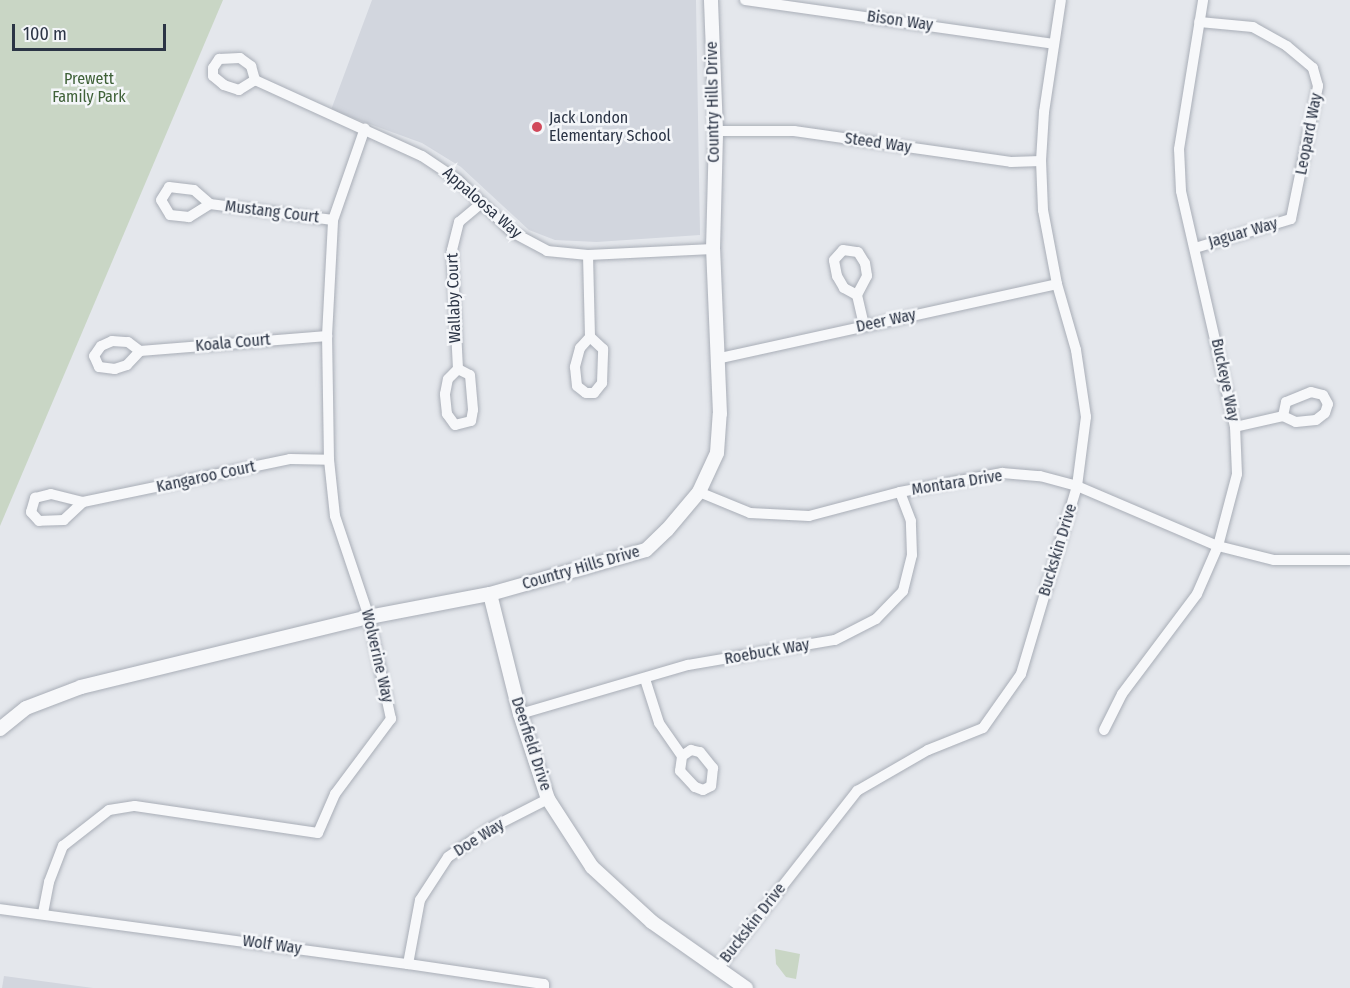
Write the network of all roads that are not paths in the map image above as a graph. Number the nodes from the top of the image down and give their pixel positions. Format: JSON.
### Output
{"nodes":[{"id":1,"x":711,"y":0,"type":"edge"},
{"id":2,"x":745,"y":0,"type":"edge"},
{"id":3,"x":1061,"y":0,"type":"edge"},
{"id":4,"x":1203,"y":0,"type":"edge"},
{"id":5,"x":1199,"y":22,"type":"junction"},
{"id":6,"x":1054,"y":44,"type":"junction"},
{"id":7,"x":255,"y":80,"type":"dead end"},
{"id":8,"x":365,"y":128,"type":"junction"},
{"id":9,"x":716,"y":131,"type":"junction"},
{"id":10,"x":1041,"y":161,"type":"junction"},
{"id":11,"x":482,"y":203,"type":"junction"},
{"id":12,"x":210,"y":204,"type":"dead end"},
{"id":13,"x":1291,"y":219,"type":"joint"},
{"id":14,"x":333,"y":220,"type":"junction"},
{"id":15,"x":1195,"y":248,"type":"junction"},
{"id":16,"x":713,"y":249,"type":"junction"},
{"id":17,"x":588,"y":255,"type":"junction"},
{"id":18,"x":1057,"y":284,"type":"junction"},
{"id":19,"x":857,"y":295,"type":"dead end"},
{"id":20,"x":864,"y":325,"type":"junction"},
{"id":21,"x":327,"y":336,"type":"junction"},
{"id":22,"x":590,"y":337,"type":"junction"},
{"id":23,"x":140,"y":351,"type":"dead end"},
{"id":24,"x":716,"y":359,"type":"junction"},
{"id":25,"x":458,"y":369,"type":"junction"},
{"id":26,"x":1283,"y":416,"type":"dead end"},
{"id":27,"x":1235,"y":428,"type":"junction"},
{"id":28,"x":329,"y":460,"type":"junction"},
{"id":29,"x":1077,"y":486,"type":"junction"},
{"id":30,"x":699,"y":492,"type":"junction"},
{"id":31,"x":900,"y":492,"type":"junction"},
{"id":32,"x":83,"y":502,"type":"dead end"},
{"id":33,"x":1218,"y":546,"type":"junction"},
{"id":34,"x":1350,"y":560,"type":"edge"},
{"id":35,"x":490,"y":594,"type":"junction"},
{"id":36,"x":369,"y":617,"type":"junction"},
{"id":37,"x":645,"y":679,"type":"junction"},
{"id":38,"x":520,"y":714,"type":"junction"},
{"id":39,"x":0,"y":729,"type":"edge"},
{"id":40,"x":1104,"y":730,"type":"dead end"},
{"id":41,"x":682,"y":756,"type":"dead end"},
{"id":42,"x":548,"y":799,"type":"junction"},
{"id":43,"x":0,"y":909,"type":"edge"},
{"id":44,"x":43,"y":913,"type":"junction"},
{"id":45,"x":408,"y":963,"type":"junction"},
{"id":46,"x":719,"y":967,"type":"junction"},
{"id":47,"x":544,"y":986,"type":"edge"},
{"id":48,"x":746,"y":988,"type":"edge"}],
"edges":[{"from":1,"to":9,"type":"street","name":"Country Hills Drive"},
{"from":2,"to":6,"type":"street","name":"Bison Way"},
{"from":3,"to":6,"type":"street","name":"Buckskin Drive"},
{"from":4,"to":5,"type":"street","name":"Buckeye Way"},
{"from":5,"to":13,"type":"street","name":"Leopard Way"},
{"from":5,"to":15,"type":"street","name":"Buckeye Way"},
{"from":6,"to":10,"type":"street","name":"Buckskin Drive"},
{"from":7,"to":8,"type":"street","name":"Appaloosa Way"},
{"from":8,"to":11,"type":"street","name":"Appaloosa Way"},
{"from":8,"to":14,"type":"street","name":"Wolverine Way"},
{"from":9,"to":10,"type":"street","name":"Steed Way"},
{"from":9,"to":16,"type":"street","name":"Country Hills Drive"},
{"from":10,"to":18,"type":"street","name":"Buckskin Drive"},
{"from":11,"to":17,"type":"street","name":"Appaloosa Way"},
{"from":11,"to":25,"type":"street","name":"Wallaby Court"},
{"from":12,"to":14,"type":"street","name":"Mustang Court"},
{"from":13,"to":15,"type":"street","name":"Jaguar Way"},
{"from":14,"to":21,"type":"street","name":"Wolverine Way"},
{"from":15,"to":27,"type":"street","name":"Buckeye Way"},
{"from":16,"to":17,"type":"street","name":"Appaloosa Way"},
{"from":16,"to":24,"type":"street","name":"Country Hills Drive"},
{"from":17,"to":22,"type":"street"},
{"from":18,"to":20,"type":"street","name":"Deer Way"},
{"from":18,"to":29,"type":"street","name":"Buckskin Drive"},
{"from":19,"to":20,"type":"street"},
{"from":20,"to":24,"type":"street","name":"Deer Way"},
{"from":21,"to":23,"type":"street","name":"Koala Court"},
{"from":21,"to":28,"type":"street","name":"Wolverine Way"},
{"from":22,"to":22,"type":"street"},
{"from":24,"to":30,"type":"street","name":"Country Hills Drive"},
{"from":25,"to":25,"type":"street","name":"Wallaby Court"},
{"from":26,"to":27,"type":"street"},
{"from":27,"to":33,"type":"street","name":"Buckeye Way"},
{"from":28,"to":32,"type":"street","name":"Kangaroo Court"},
{"from":28,"to":36,"type":"street","name":"Wolverine Way"},
{"from":29,"to":31,"type":"street","name":"Montara Drive"},
{"from":29,"to":33,"type":"street","name":"Montara Drive"},
{"from":29,"to":46,"type":"street","name":"Buckskin Drive"},
{"from":30,"to":31,"type":"street","name":"Montara Drive"},
{"from":30,"to":35,"type":"street","name":"Country Hills Drive"},
{"from":31,"to":37,"type":"street","name":"Roebuck Way"},
{"from":33,"to":34,"type":"street","name":"Montara Drive"},
{"from":33,"to":40,"type":"street","name":"Buckeye Way"},
{"from":35,"to":36,"type":"street","name":"Country Hills Drive"},
{"from":35,"to":38,"type":"street","name":"Deerfield Drive"},
{"from":36,"to":39,"type":"street","name":"Country Hills Drive"},
{"from":36,"to":44,"type":"street","name":"Wolverine Way"},
{"from":37,"to":38,"type":"street","name":"Roebuck Way"},
{"from":37,"to":41,"type":"street"},
{"from":38,"to":42,"type":"street","name":"Deerfield Drive"},
{"from":42,"to":45,"type":"street","name":"Doe Way"},
{"from":42,"to":46,"type":"street","name":"Deerfield Drive"},
{"from":43,"to":44,"type":"street","name":"Wolf Way"},
{"from":44,"to":45,"type":"street","name":"Wolf Way"},
{"from":45,"to":47,"type":"street","name":"Wolf Way"},
{"from":46,"to":48,"type":"street","name":"Deerfield Drive"}]}
